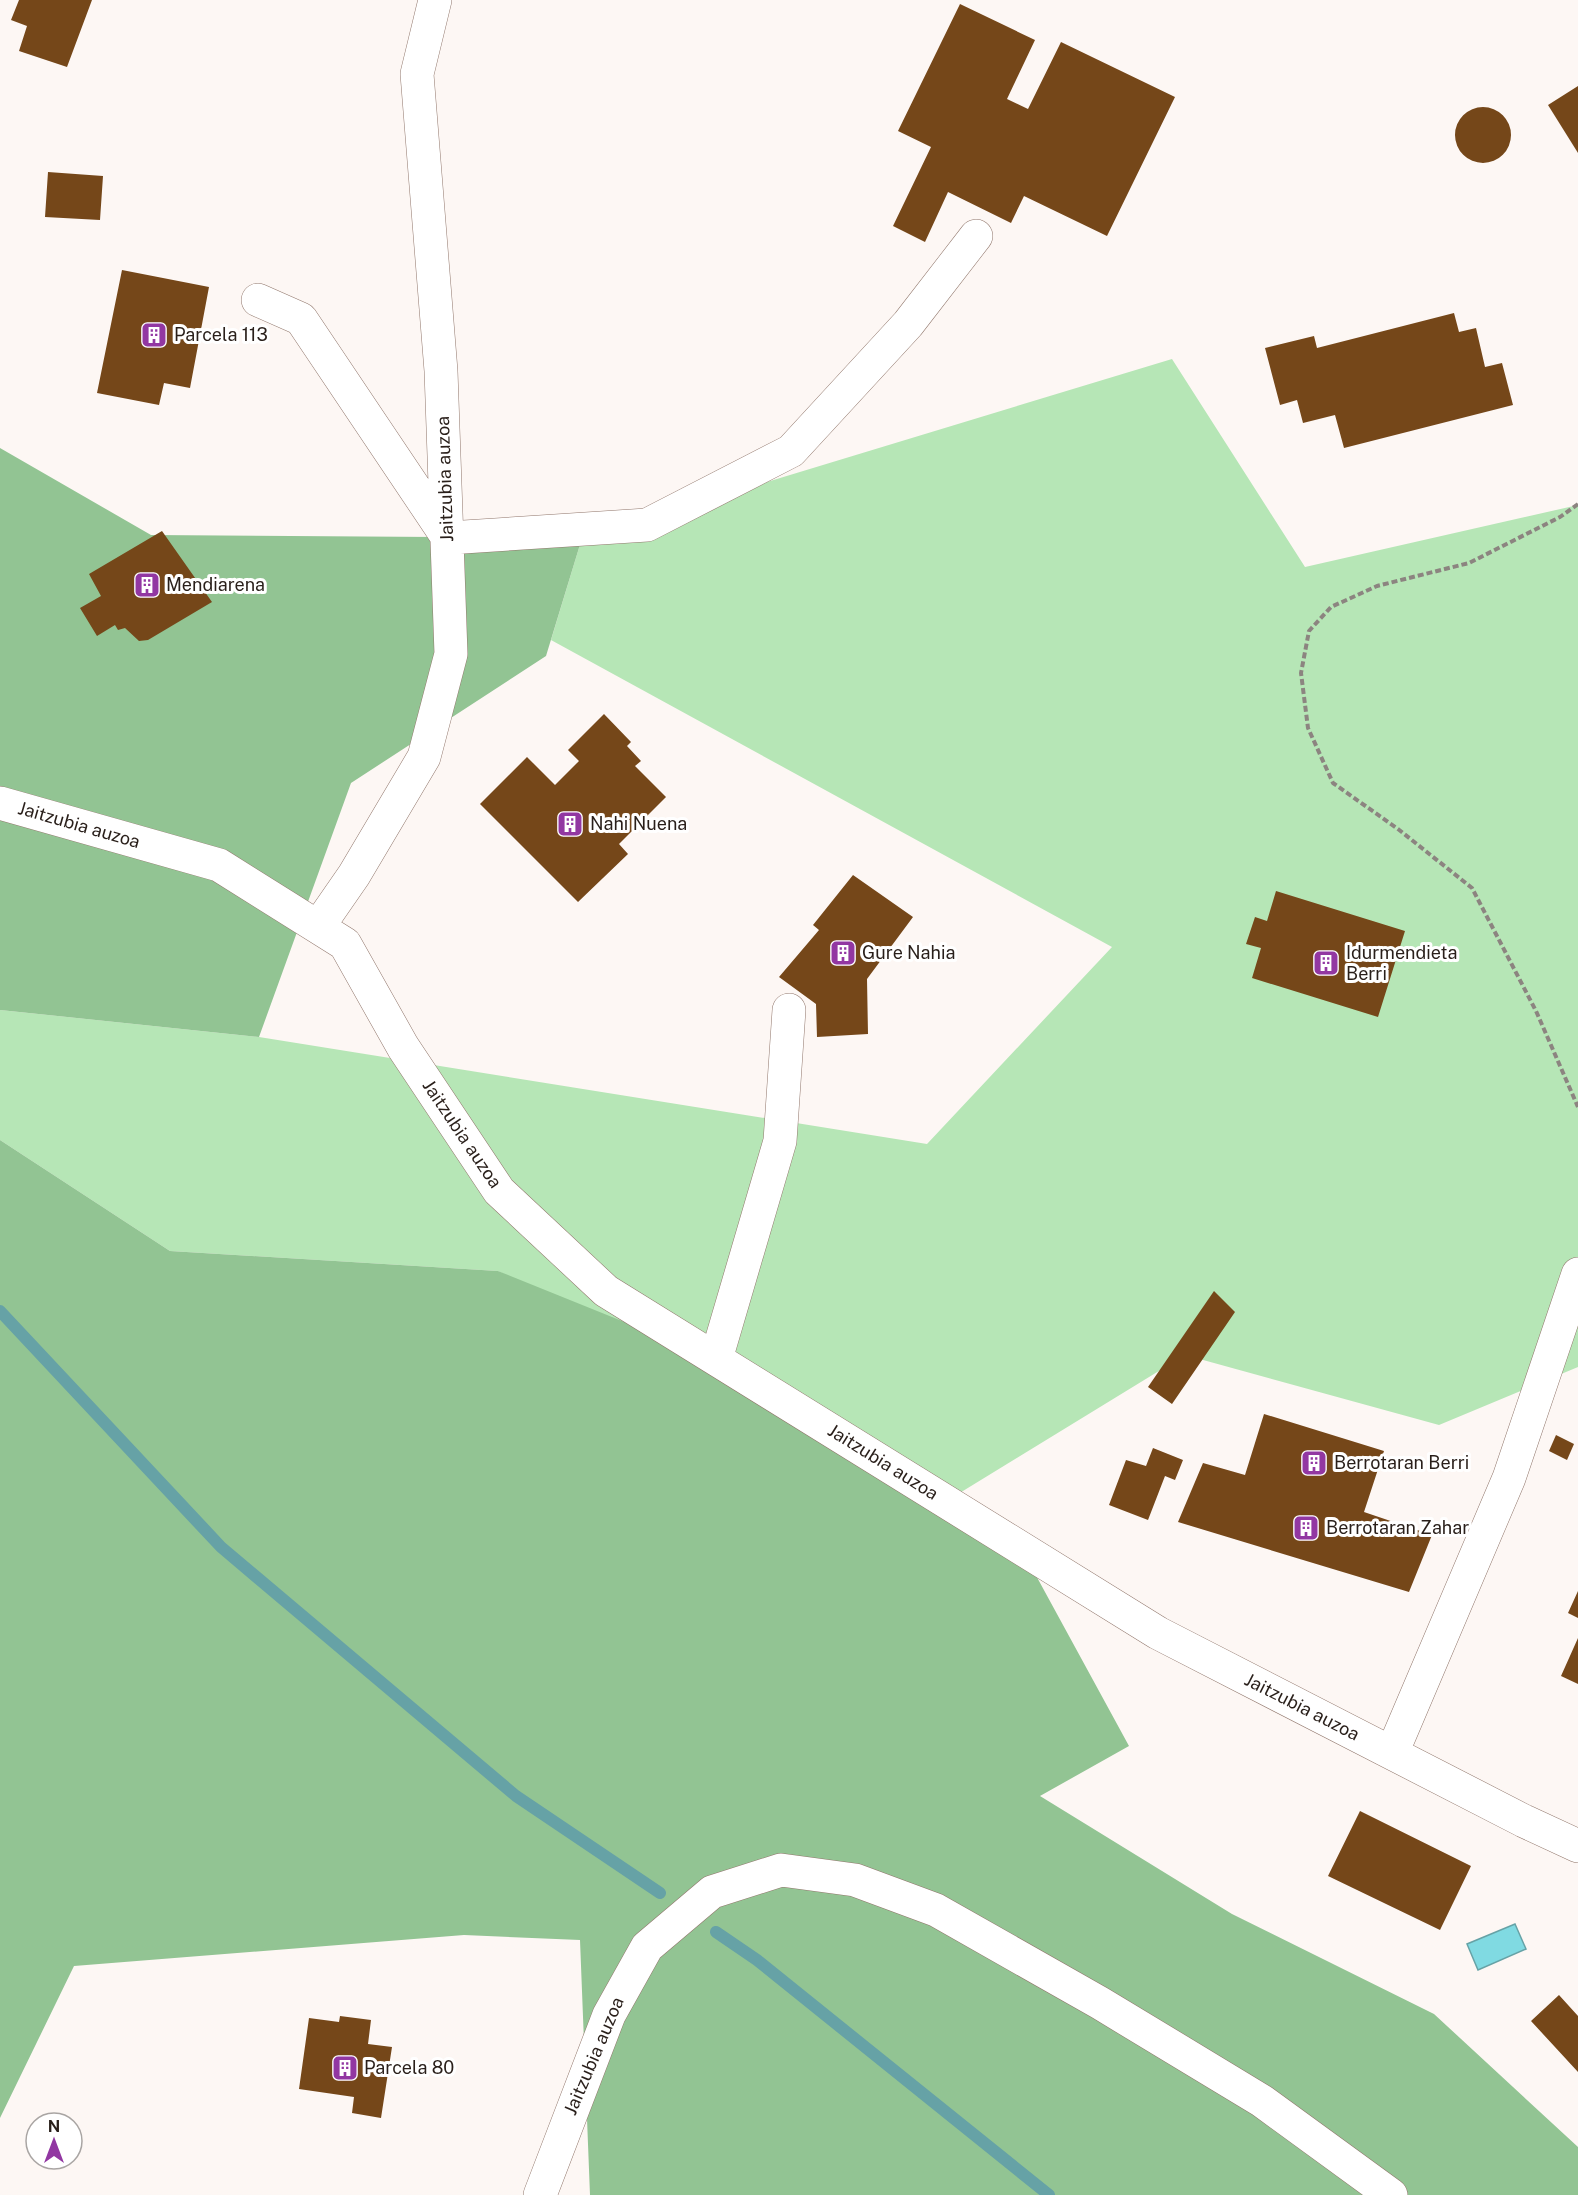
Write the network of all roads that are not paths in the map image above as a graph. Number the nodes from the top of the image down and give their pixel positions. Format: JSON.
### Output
{"nodes":[{"id":1,"x":435,"y":0,"type":"edge"},
{"id":2,"x":976,"y":236,"type":"dead end"},
{"id":3,"x":258,"y":300,"type":"dead end"},
{"id":4,"x":448,"y":538,"type":"junction"},
{"id":5,"x":0,"y":803,"type":"edge"},
{"id":6,"x":318,"y":927,"type":"junction"},
{"id":7,"x":789,"y":1010,"type":"dead end"},
{"id":8,"x":1578,"y":1274,"type":"edge"},
{"id":9,"x":716,"y":1359,"type":"junction"},
{"id":10,"x":1392,"y":1753,"type":"junction"},
{"id":11,"x":1578,"y":1846,"type":"edge"},
{"id":12,"x":540,"y":2195,"type":"edge"},
{"id":13,"x":1391,"y":2195,"type":"edge"}],
"edges":[{"from":1,"to":4,"type":"street","name":"Jaitzubia auzoa"},
{"from":2,"to":4,"type":"street"},
{"from":3,"to":4,"type":"street"},
{"from":4,"to":6,"type":"street","name":"Jaitzubia auzoa"},
{"from":5,"to":6,"type":"street","name":"Jaitzubia auzoa"},
{"from":6,"to":9,"type":"street","name":"Jaitzubia auzoa"},
{"from":7,"to":9,"type":"street"},
{"from":8,"to":10,"type":"street"},
{"from":9,"to":10,"type":"street","name":"Jaitzubia auzoa"},
{"from":10,"to":11,"type":"street","name":"Jaitzubia auzoa"},
{"from":12,"to":13,"type":"street","name":"Jaitzubia auzoa"}]}
